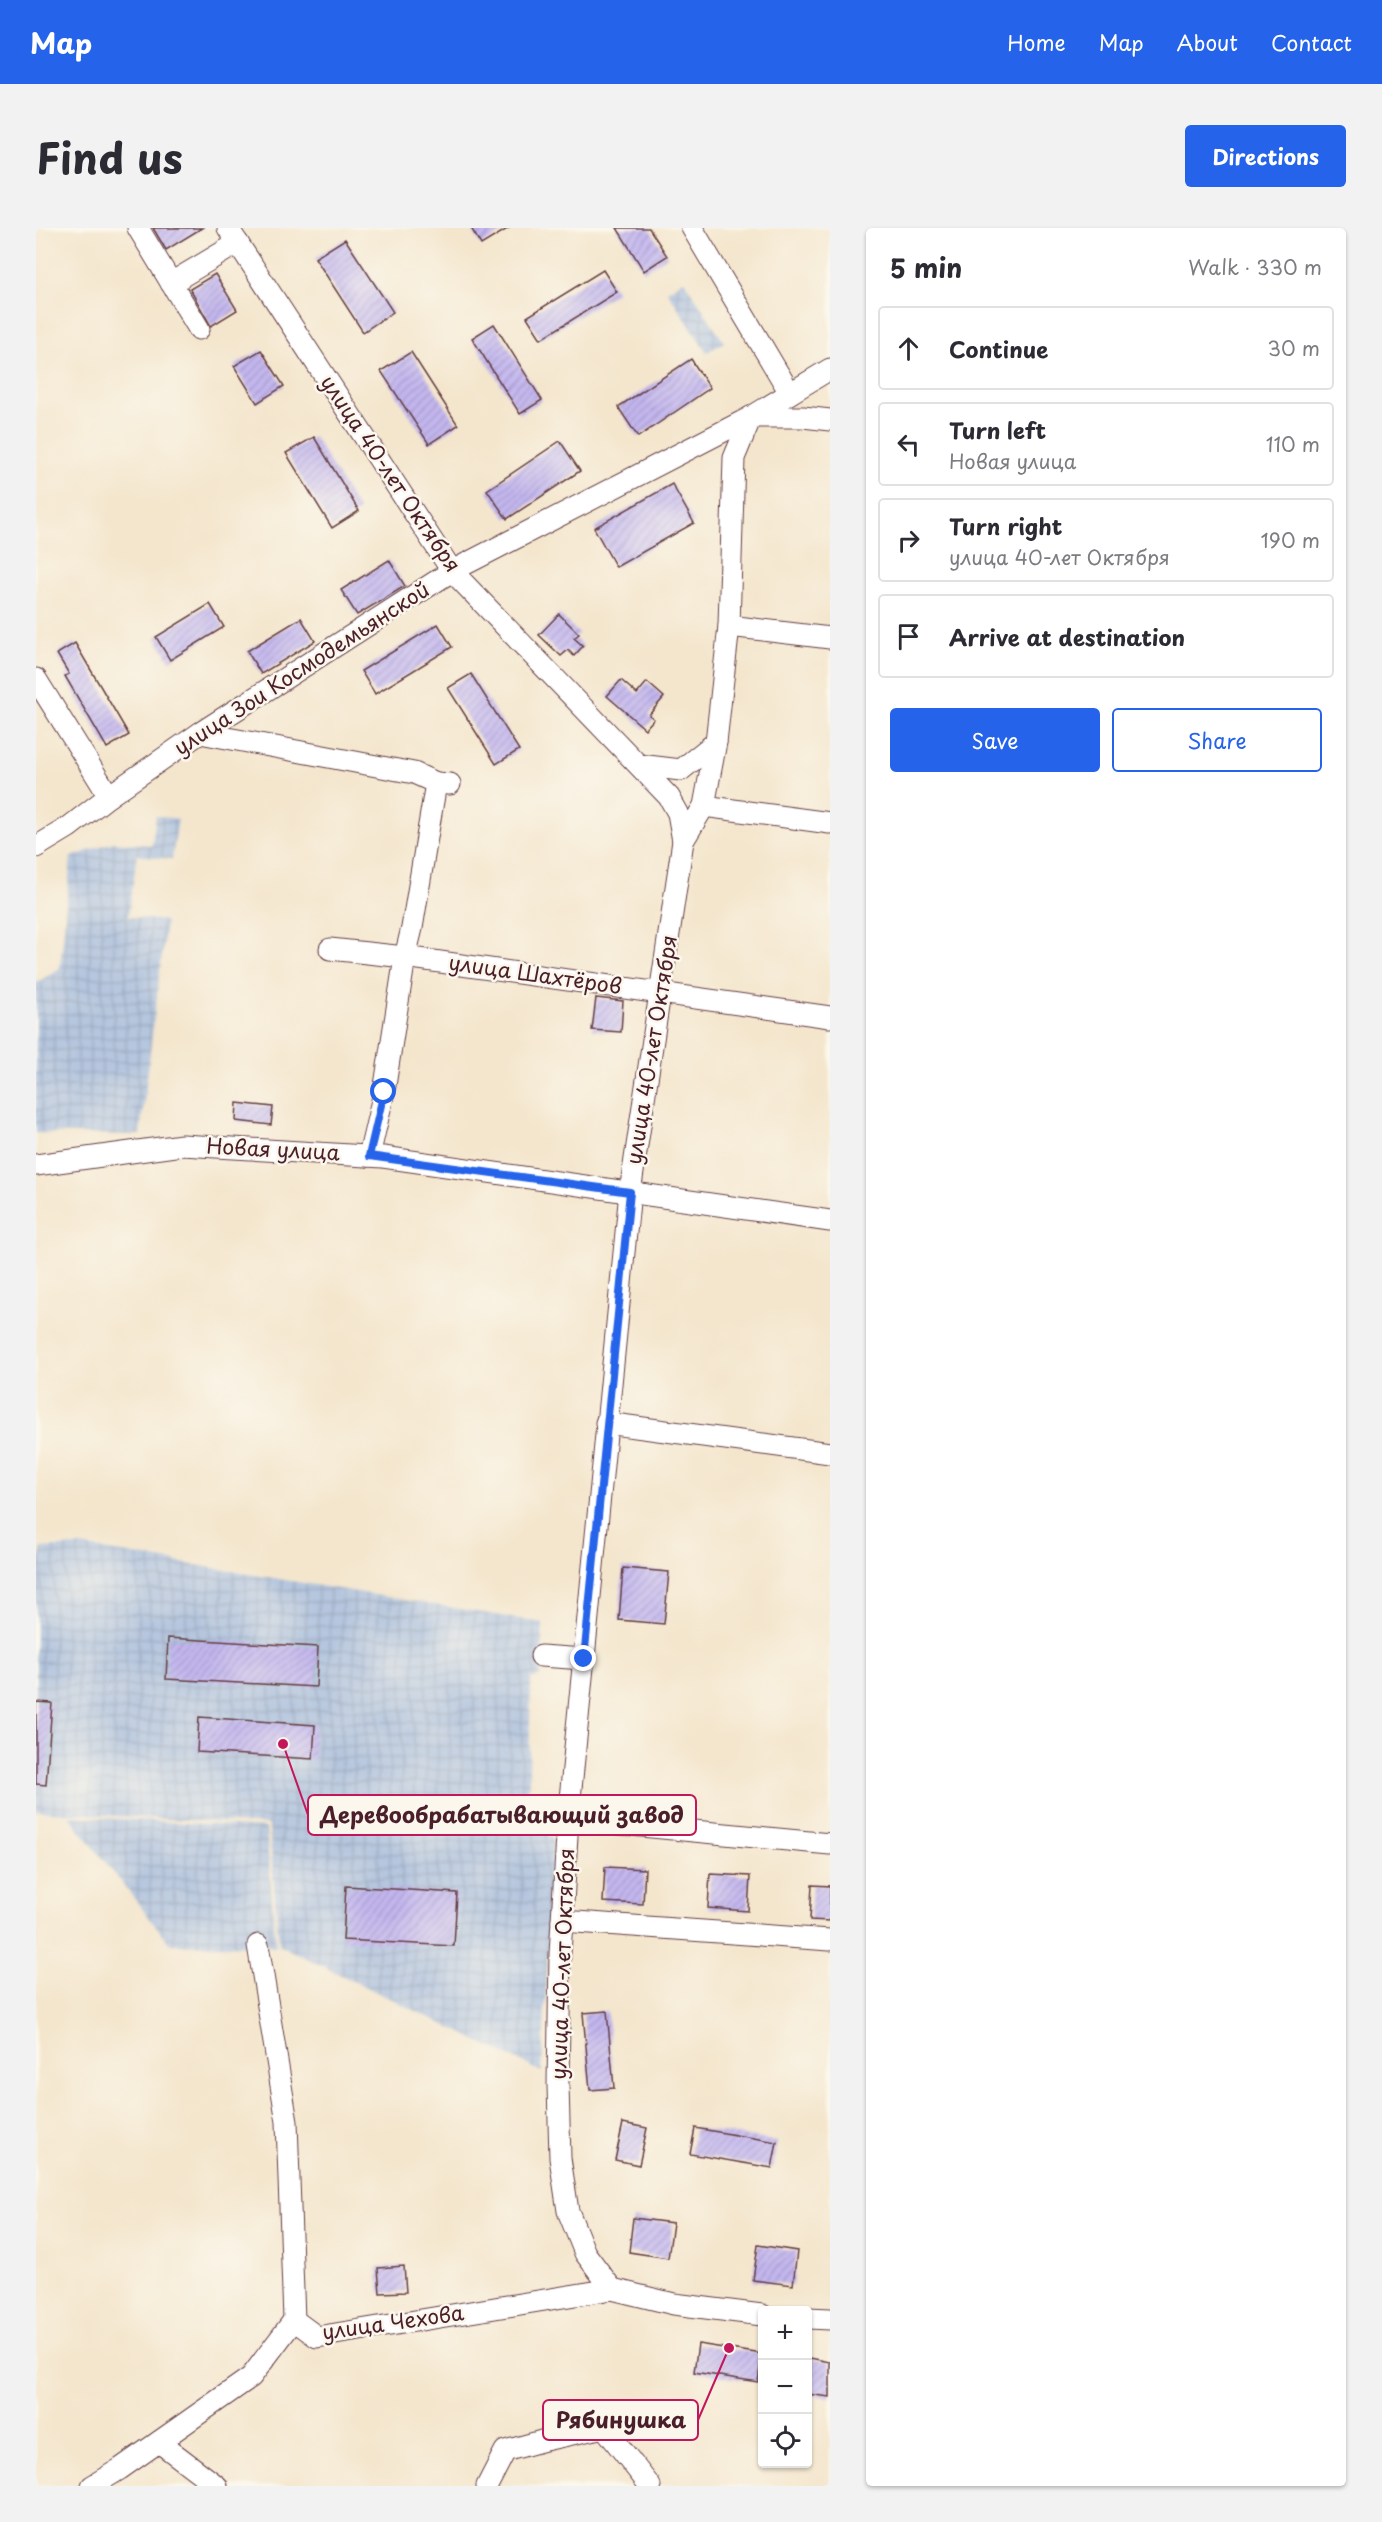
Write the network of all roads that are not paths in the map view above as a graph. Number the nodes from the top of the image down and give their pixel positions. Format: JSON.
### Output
{"nodes":[{"id":1,"x":138,"y":228,"type":"edge"},
{"id":2,"x":692,"y":228,"type":"edge"},
{"id":3,"x":233,"y":235,"type":"edge"},
{"id":4,"x":171,"y":283,"type":"junction"},
{"id":5,"x":199,"y":329,"type":"dead end"},
{"id":6,"x":830,"y":369,"type":"edge"},
{"id":7,"x":790,"y":393,"type":"junction"},
{"id":8,"x":751,"y":417,"type":"junction"},
{"id":9,"x":830,"y":420,"type":"edge"},
{"id":10,"x":452,"y":571,"type":"junction"},
{"id":11,"x":729,"y":626,"type":"junction"},
{"id":12,"x":830,"y":638,"type":"edge"},
{"id":13,"x":36,"y":679,"type":"edge"},
{"id":14,"x":200,"y":734,"type":"junction"},
{"id":15,"x":716,"y":742,"type":"junction"},
{"id":16,"x":639,"y":765,"type":"junction"},
{"id":17,"x":110,"y":796,"type":"junction"},
{"id":18,"x":704,"y":806,"type":"junction"},
{"id":19,"x":830,"y":823,"type":"edge"},
{"id":20,"x":683,"y":841,"type":"junction"},
{"id":21,"x":36,"y":847,"type":"edge"},
{"id":22,"x":330,"y":949,"type":"dead end"},
{"id":23,"x":411,"y":958,"type":"junction"},
{"id":24,"x":661,"y":993,"type":"junction"},
{"id":25,"x":830,"y":1017,"type":"edge"},
{"id":26,"x":369,"y":1156,"type":"junction"},
{"id":27,"x":36,"y":1165,"type":"edge"},
{"id":28,"x":630,"y":1192,"type":"junction"},
{"id":29,"x":830,"y":1221,"type":"edge"},
{"id":30,"x":606,"y":1423,"type":"junction"},
{"id":31,"x":830,"y":1453,"type":"edge"},
{"id":32,"x":541,"y":1656,"type":"dead end"},
{"id":33,"x":584,"y":1659,"type":"junction"},
{"id":34,"x":568,"y":1819,"type":"junction"},
{"id":35,"x":830,"y":1844,"type":"edge"},
{"id":36,"x":562,"y":1921,"type":"junction"},
{"id":37,"x":830,"y":1940,"type":"edge"},
{"id":38,"x":258,"y":1945,"type":"dead end"},
{"id":39,"x":612,"y":2289,"type":"junction"},
{"id":40,"x":758,"y":2314,"type":"edge"},
{"id":41,"x":812,"y":2318,"type":"edge"},
{"id":42,"x":830,"y":2319,"type":"edge"},
{"id":43,"x":294,"y":2320,"type":"junction"},
{"id":44,"x":159,"y":2442,"type":"junction"},
{"id":45,"x":92,"y":2486,"type":"edge"},
{"id":46,"x":218,"y":2486,"type":"edge"},
{"id":47,"x":487,"y":2486,"type":"edge"},
{"id":48,"x":650,"y":2486,"type":"edge"}],
"edges":[{"from":1,"to":4,"type":"street"},
{"from":2,"to":7,"type":"street"},
{"from":3,"to":4,"type":"street"},
{"from":3,"to":10,"type":"street","name":"улица 40-лет Октября"},
{"from":4,"to":5,"type":"street"},
{"from":6,"to":7,"type":"street","name":"улица Зои Космодемьянской"},
{"from":7,"to":8,"type":"street","name":"улица Зои Космодемьянской"},
{"from":8,"to":9,"type":"street"},
{"from":8,"to":10,"type":"street","name":"улица Зои Космодемьянской"},
{"from":8,"to":11,"type":"street","name":"улица 40-лет Октября"},
{"from":10,"to":14,"type":"street","name":"улица Зои Космодемьянской"},
{"from":10,"to":16,"type":"street","name":"улица 40-лет Октября"},
{"from":11,"to":12,"type":"street"},
{"from":11,"to":15,"type":"street","name":"улица 40-лет Октября"},
{"from":13,"to":17,"type":"street"},
{"from":14,"to":17,"type":"street","name":"улица Зои Космодемьянской"},
{"from":14,"to":23,"type":"street"},
{"from":15,"to":16,"type":"street"},
{"from":15,"to":18,"type":"street","name":"улица 40-лет Октября"},
{"from":16,"to":20,"type":"street","name":"улица 40-лет Октября"},
{"from":17,"to":21,"type":"street","name":"улица Зои Космодемьянской"},
{"from":18,"to":19,"type":"street"},
{"from":18,"to":20,"type":"street","name":"улица 40-лет Октября"},
{"from":20,"to":24,"type":"street","name":"улица 40-лет Октября"},
{"from":22,"to":23,"type":"street","name":"улица Шахтёров"},
{"from":23,"to":24,"type":"street","name":"улица Шахтёров"},
{"from":23,"to":26,"type":"street"},
{"from":24,"to":25,"type":"street","name":"улица Шахтёров"},
{"from":24,"to":28,"type":"street","name":"улица 40-лет Октября"},
{"from":26,"to":27,"type":"street","name":"Новая улица"},
{"from":26,"to":28,"type":"street","name":"Новая улица"},
{"from":28,"to":29,"type":"street","name":"Новая улица"},
{"from":28,"to":30,"type":"street","name":"улица 40-лет Октября"},
{"from":30,"to":31,"type":"street"},
{"from":30,"to":33,"type":"street","name":"улица 40-лет Октября"},
{"from":32,"to":33,"type":"street"},
{"from":33,"to":34,"type":"street","name":"улица 40-лет Октября"},
{"from":34,"to":35,"type":"street"},
{"from":34,"to":36,"type":"street","name":"улица 40-лет Октября"},
{"from":36,"to":37,"type":"street"},
{"from":36,"to":39,"type":"street","name":"улица 40-лет Октября"},
{"from":38,"to":43,"type":"street","name":"улица Чехова"},
{"from":39,"to":40,"type":"street","name":"улица Чехова"},
{"from":39,"to":43,"type":"street","name":"улица Чехова"},
{"from":41,"to":42,"type":"street"},
{"from":43,"to":44,"type":"street"},
{"from":44,"to":45,"type":"street"},
{"from":44,"to":46,"type":"street"},
{"from":47,"to":48,"type":"street"}]}
